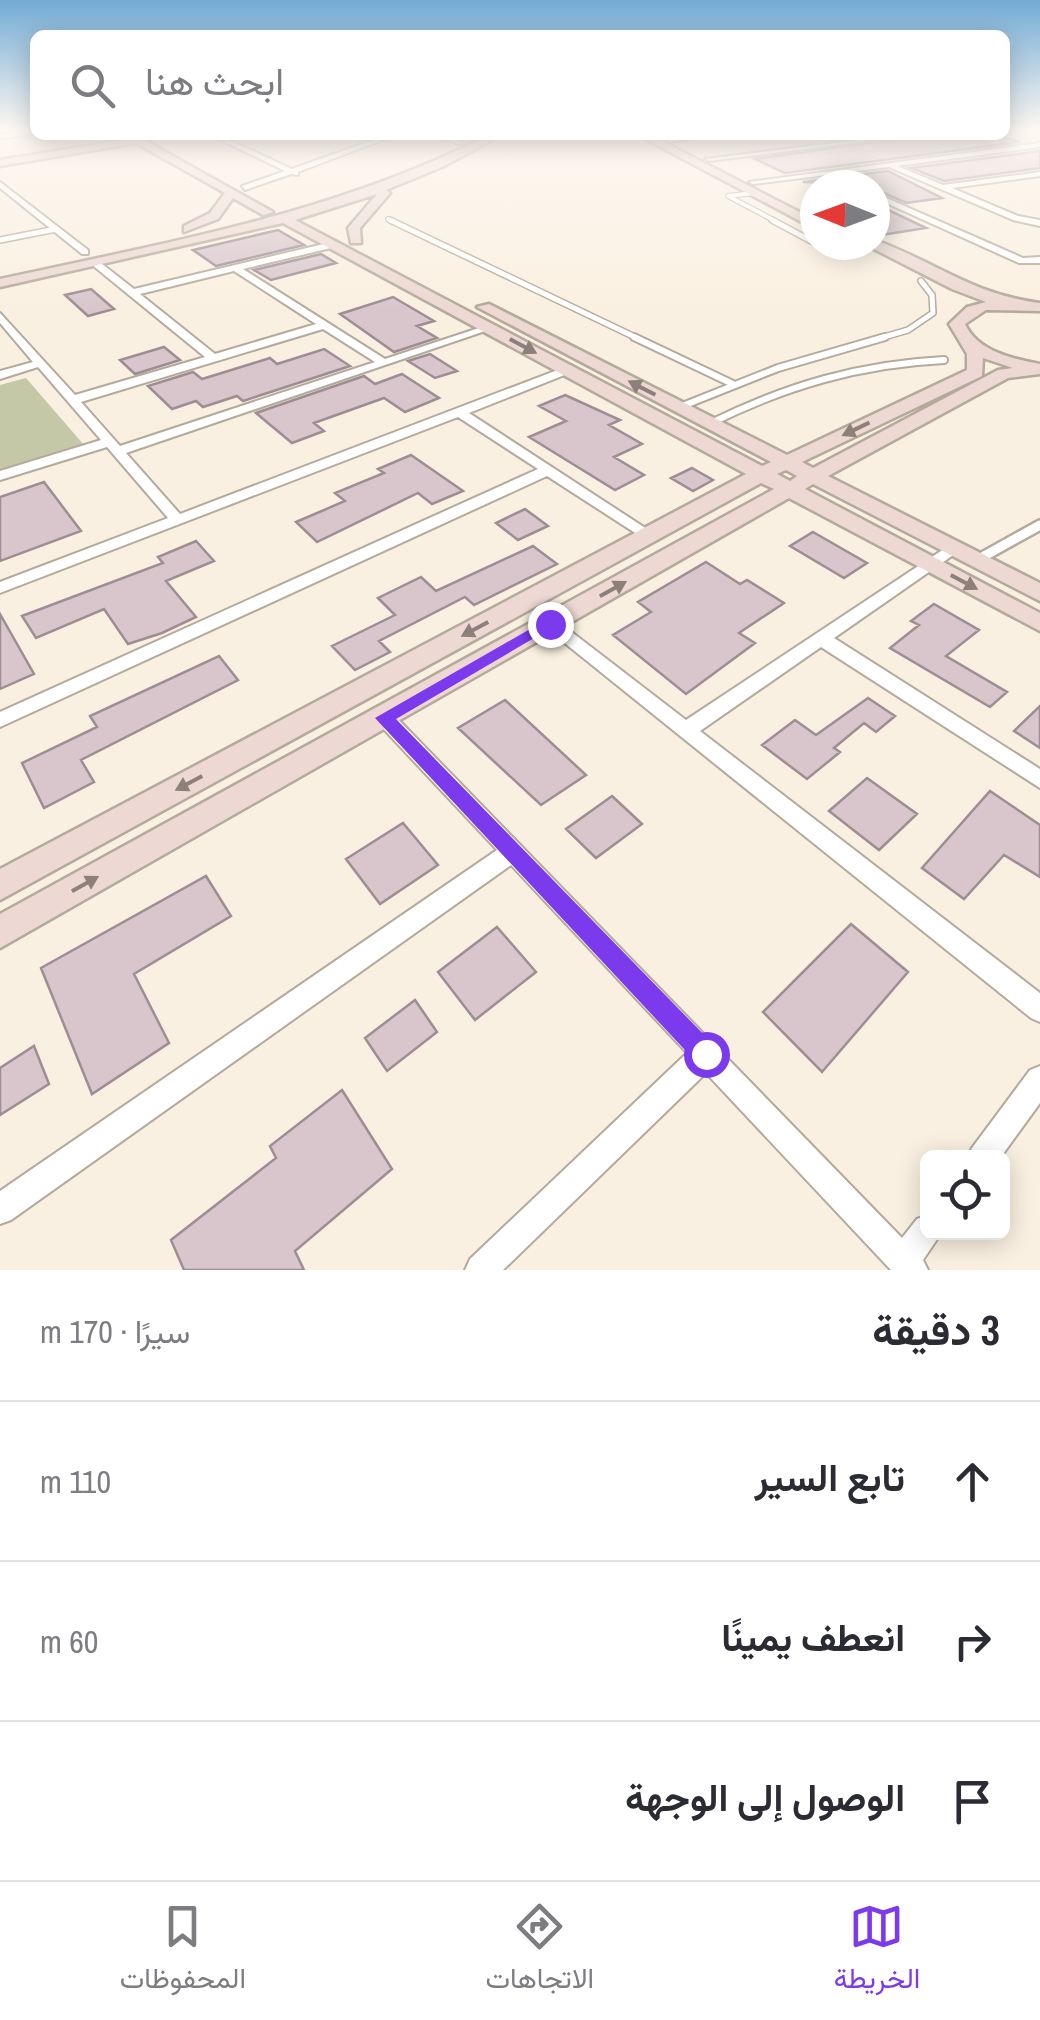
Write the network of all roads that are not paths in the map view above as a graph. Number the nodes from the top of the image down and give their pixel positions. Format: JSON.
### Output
{"nodes":[{"id":1,"x":8,"y":190,"type":"edge"},
{"id":2,"x":237,"y":190,"type":"edge"},
{"id":3,"x":243,"y":190,"type":"edge"},
{"id":4,"x":350,"y":190,"type":"edge"},
{"id":5,"x":374,"y":190,"type":"edge"},
{"id":6,"x":389,"y":190,"type":"edge"},
{"id":7,"x":744,"y":190,"type":"edge"},
{"id":8,"x":758,"y":190,"type":"edge"},
{"id":9,"x":761,"y":190,"type":"edge"},
{"id":10,"x":949,"y":190,"type":"edge"},
{"id":11,"x":890,"y":202,"type":"edge"},
{"id":12,"x":800,"y":207,"type":"edge"},
{"id":13,"x":284,"y":213,"type":"junction"},
{"id":14,"x":800,"y":216,"type":"edge"},
{"id":15,"x":388,"y":219,"type":"dead end"},
{"id":16,"x":1040,"y":223,"type":"edge"},
{"id":17,"x":56,"y":229,"type":"junction"},
{"id":18,"x":188,"y":229,"type":"junction"},
{"id":19,"x":800,"y":235,"type":"edge"},
{"id":20,"x":0,"y":240,"type":"edge"},
{"id":21,"x":356,"y":240,"type":"junction"},
{"id":22,"x":332,"y":245,"type":"junction"},
{"id":23,"x":90,"y":257,"type":"junction"},
{"id":24,"x":890,"y":260,"type":"edge"},
{"id":25,"x":1040,"y":260,"type":"edge"},
{"id":26,"x":235,"y":268,"type":"junction"},
{"id":27,"x":0,"y":271,"type":"edge"},
{"id":28,"x":922,"y":277,"type":"junction"},
{"id":29,"x":0,"y":283,"type":"edge"},
{"id":30,"x":132,"y":293,"type":"junction"},
{"id":31,"x":1008,"y":305,"type":"junction"},
{"id":32,"x":1040,"y":307,"type":"edge"},
{"id":33,"x":957,"y":315,"type":"junction"},
{"id":34,"x":3,"y":322,"type":"edge"},
{"id":35,"x":324,"y":325,"type":"junction"},
{"id":36,"x":489,"y":328,"type":"junction"},
{"id":37,"x":213,"y":358,"type":"junction"},
{"id":38,"x":944,"y":360,"type":"dead end"},
{"id":39,"x":384,"y":363,"type":"junction"},
{"id":40,"x":42,"y":364,"type":"junction"},
{"id":41,"x":1040,"y":369,"type":"edge"},
{"id":42,"x":568,"y":370,"type":"junction"},
{"id":43,"x":0,"y":375,"type":"edge"},
{"id":44,"x":735,"y":385,"type":"junction"},
{"id":45,"x":73,"y":400,"type":"junction"},
{"id":46,"x":680,"y":408,"type":"junction"},
{"id":47,"x":459,"y":412,"type":"junction"},
{"id":48,"x":711,"y":423,"type":"junction"},
{"id":49,"x":113,"y":446,"type":"junction"},
{"id":50,"x":786,"y":462,"type":"junction"},
{"id":51,"x":548,"y":470,"type":"junction"},
{"id":52,"x":762,"y":474,"type":"junction"},
{"id":53,"x":0,"y":476,"type":"edge"},
{"id":54,"x":802,"y":483,"type":"junction"},
{"id":55,"x":177,"y":520,"type":"junction"},
{"id":56,"x":1040,"y":524,"type":"edge"},
{"id":57,"x":648,"y":535,"type":"junction"},
{"id":58,"x":953,"y":548,"type":"junction"},
{"id":59,"x":977,"y":560,"type":"junction"},
{"id":60,"x":930,"y":564,"type":"junction"},
{"id":61,"x":0,"y":588,"type":"edge"},
{"id":62,"x":1040,"y":593,"type":"edge"},
{"id":63,"x":1040,"y":623,"type":"edge"},
{"id":64,"x":550,"y":624,"type":"junction"},
{"id":65,"x":822,"y":638,"type":"junction"},
{"id":66,"x":384,"y":718,"type":"junction"},
{"id":67,"x":0,"y":720,"type":"edge"},
{"id":68,"x":685,"y":731,"type":"junction"},
{"id":69,"x":1040,"y":780,"type":"edge"},
{"id":70,"x":512,"y":852,"type":"junction"},
{"id":71,"x":0,"y":885,"type":"edge"},
{"id":72,"x":0,"y":932,"type":"edge"},
{"id":73,"x":1040,"y":1009,"type":"edge"},
{"id":74,"x":706,"y":1054,"type":"junction"},
{"id":75,"x":1040,"y":1080,"type":"edge"},
{"id":76,"x":988,"y":1150,"type":"edge"},
{"id":77,"x":0,"y":1208,"type":"edge"},
{"id":78,"x":922,"y":1240,"type":"edge"},
{"id":79,"x":908,"y":1266,"type":"edge"},
{"id":80,"x":481,"y":1270,"type":"edge"}],
"edges":[{"from":1,"to":17,"type":"street"},
{"from":2,"to":18,"type":"street"},
{"from":3,"to":13,"type":"street"},
{"from":4,"to":13,"type":"street"},
{"from":5,"to":13,"type":"street"},
{"from":6,"to":21,"type":"street"},
{"from":7,"to":19,"type":"lane"},
{"from":8,"to":14,"type":"street"},
{"from":9,"to":12,"type":"street"},
{"from":10,"to":16,"type":"street"},
{"from":11,"to":25,"type":"street"},
{"from":13,"to":18,"type":"street"},
{"from":13,"to":21,"type":"street"},
{"from":13,"to":22,"type":"street"},
{"from":13,"to":23,"type":"street"},
{"from":15,"to":44,"type":"lane"},
{"from":17,"to":20,"type":"lane"},
{"from":17,"to":23,"type":"street"},
{"from":18,"to":23,"type":"street"},
{"from":46,"to":21,"type":"street","one_way":true},
{"from":22,"to":26,"type":"street"},
{"from":22,"to":36,"type":"street"},
{"from":23,"to":27,"type":"street"},
{"from":23,"to":29,"type":"street"},
{"from":23,"to":30,"type":"street"},
{"from":24,"to":28,"type":"street"},
{"from":26,"to":30,"type":"street"},
{"from":26,"to":35,"type":"street"},
{"from":28,"to":31,"type":"street"},
{"from":28,"to":33,"type":"street"},
{"from":28,"to":44,"type":"lane"},
{"from":30,"to":37,"type":"street"},
{"from":31,"to":32,"type":"street"},
{"from":31,"to":33,"type":"street"},
{"from":33,"to":41,"type":"street"},
{"from":33,"to":50,"type":"street","one_way":true},
{"from":34,"to":40,"type":"street"},
{"from":35,"to":37,"type":"street"},
{"from":35,"to":39,"type":"street"},
{"from":36,"to":39,"type":"street"},
{"from":36,"to":42,"type":"street","one_way":true},
{"from":37,"to":45,"type":"street"},
{"from":38,"to":48,"type":"lane"},
{"from":39,"to":49,"type":"street"},
{"from":40,"to":43,"type":"street"},
{"from":40,"to":45,"type":"street"},
{"from":41,"to":54,"type":"street"},
{"from":42,"to":47,"type":"street"},
{"from":42,"to":52,"type":"street"},
{"from":44,"to":46,"type":"lane"},
{"from":45,"to":49,"type":"street"},
{"from":46,"to":48,"type":"street"},
{"from":47,"to":51,"type":"street"},
{"from":47,"to":55,"type":"street"},
{"from":48,"to":50,"type":"street"},
{"from":49,"to":53,"type":"street"},
{"from":49,"to":55,"type":"street"},
{"from":50,"to":52,"type":"street"},
{"from":50,"to":54,"type":"street"},
{"from":51,"to":57,"type":"street"},
{"from":51,"to":67,"type":"street"},
{"from":52,"to":54,"type":"street"},
{"from":52,"to":57,"type":"street"},
{"from":54,"to":58,"type":"street"},
{"from":54,"to":60,"type":"street"},
{"from":64,"to":54,"type":"street","one_way":true},
{"from":55,"to":61,"type":"street"},
{"from":56,"to":59,"type":"lane"},
{"from":57,"to":71,"type":"street","one_way":true},
{"from":58,"to":59,"type":"street"},
{"from":58,"to":60,"type":"street"},
{"from":59,"to":62,"type":"street"},
{"from":60,"to":63,"type":"street","one_way":true},
{"from":60,"to":65,"type":"street"},
{"from":64,"to":66,"type":"street"},
{"from":64,"to":68,"type":"street"},
{"from":65,"to":68,"type":"street"},
{"from":65,"to":69,"type":"street"},
{"from":66,"to":70,"type":"street"},
{"from":72,"to":66,"type":"street","one_way":true},
{"from":68,"to":73,"type":"street"},
{"from":70,"to":74,"type":"street"},
{"from":70,"to":77,"type":"street"},
{"from":74,"to":79,"type":"street"},
{"from":74,"to":80,"type":"street"},
{"from":75,"to":76,"type":"street"},
{"from":78,"to":79,"type":"street"}]}
